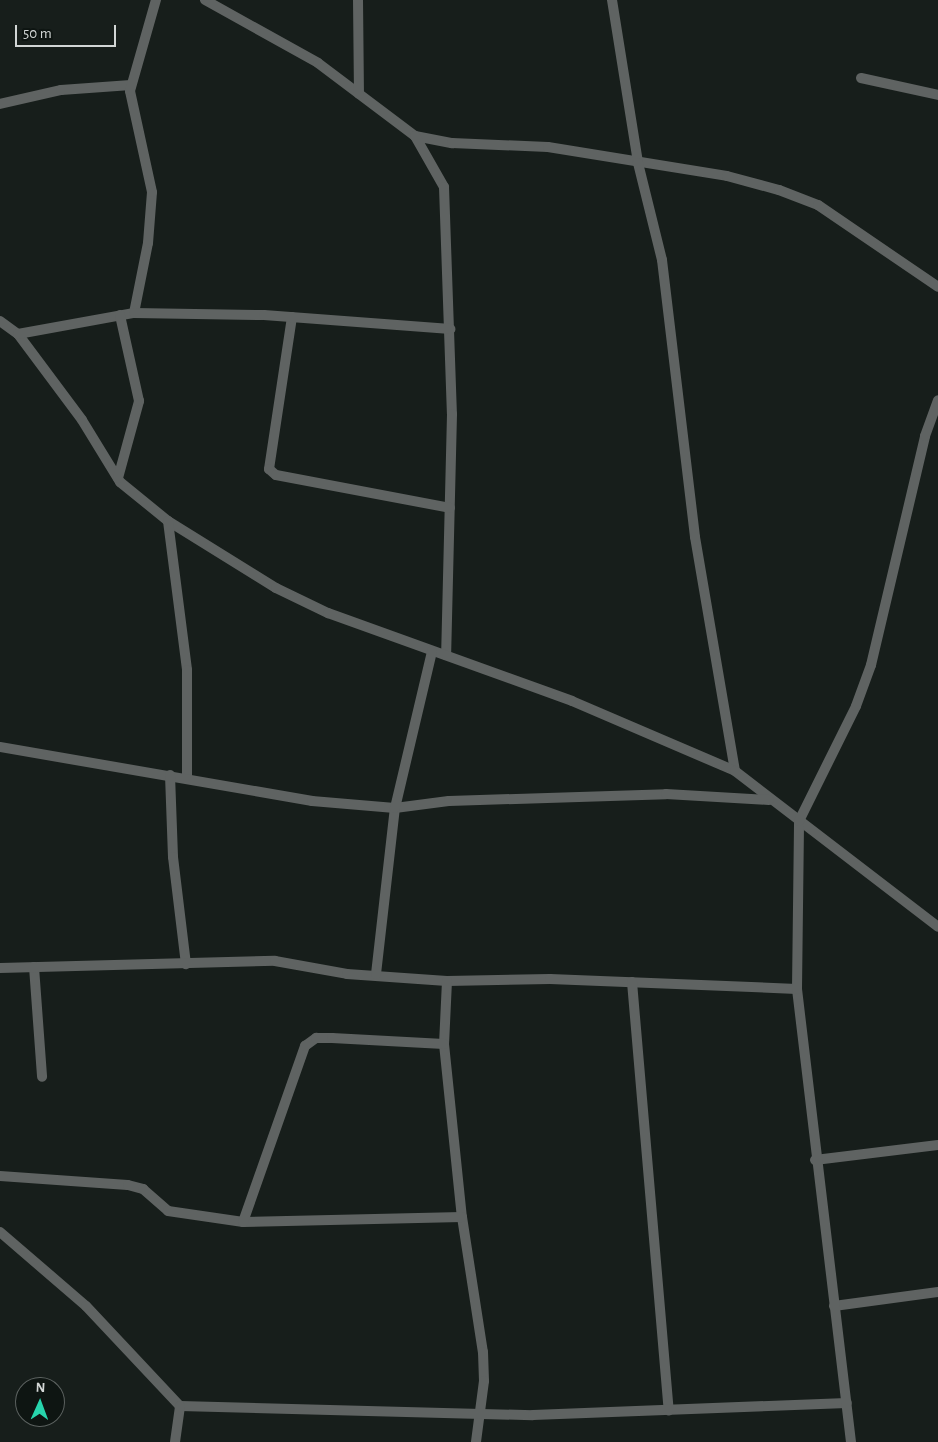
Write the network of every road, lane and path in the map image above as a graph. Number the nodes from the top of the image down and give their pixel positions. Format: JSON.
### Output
{"nodes":[{"id":1,"x":156,"y":0,"type":"edge"},
{"id":2,"x":205,"y":0,"type":"edge"},
{"id":3,"x":358,"y":0,"type":"edge"},
{"id":4,"x":612,"y":0,"type":"edge"},
{"id":5,"x":861,"y":78,"type":"dead end"},
{"id":6,"x":131,"y":84,"type":"junction"},
{"id":7,"x":359,"y":94,"type":"junction"},
{"id":8,"x":938,"y":95,"type":"edge"},
{"id":9,"x":0,"y":104,"type":"edge"},
{"id":10,"x":415,"y":136,"type":"junction"},
{"id":11,"x":638,"y":163,"type":"junction"},
{"id":12,"x":938,"y":287,"type":"edge"},
{"id":13,"x":134,"y":313,"type":"junction"},
{"id":14,"x":120,"y":315,"type":"junction"},
{"id":15,"x":292,"y":317,"type":"junction"},
{"id":16,"x":0,"y":321,"type":"edge"},
{"id":17,"x":450,"y":329,"type":"junction"},
{"id":18,"x":18,"y":334,"type":"junction"},
{"id":19,"x":938,"y":400,"type":"edge"},
{"id":20,"x":118,"y":478,"type":"junction"},
{"id":21,"x":450,"y":508,"type":"junction"},
{"id":22,"x":168,"y":521,"type":"junction"},
{"id":23,"x":432,"y":651,"type":"junction"},
{"id":24,"x":446,"y":655,"type":"junction"},
{"id":25,"x":0,"y":747,"type":"edge"},
{"id":26,"x":735,"y":771,"type":"junction"},
{"id":27,"x":170,"y":774,"type":"junction"},
{"id":28,"x":187,"y":777,"type":"junction"},
{"id":29,"x":769,"y":800,"type":"junction"},
{"id":30,"x":395,"y":808,"type":"junction"},
{"id":31,"x":799,"y":821,"type":"junction"},
{"id":32,"x":938,"y":927,"type":"edge"},
{"id":33,"x":186,"y":964,"type":"junction"},
{"id":34,"x":34,"y":967,"type":"junction"},
{"id":35,"x":0,"y":968,"type":"edge"},
{"id":36,"x":376,"y":974,"type":"junction"},
{"id":37,"x":448,"y":981,"type":"junction"},
{"id":38,"x":632,"y":982,"type":"junction"},
{"id":39,"x":798,"y":989,"type":"junction"},
{"id":40,"x":444,"y":1044,"type":"junction"},
{"id":41,"x":42,"y":1077,"type":"dead end"},
{"id":42,"x":938,"y":1145,"type":"edge"},
{"id":43,"x":815,"y":1160,"type":"junction"},
{"id":44,"x":0,"y":1176,"type":"edge"},
{"id":45,"x":462,"y":1217,"type":"junction"},
{"id":46,"x":243,"y":1222,"type":"junction"},
{"id":47,"x":0,"y":1232,"type":"edge"},
{"id":48,"x":938,"y":1292,"type":"edge"},
{"id":49,"x":834,"y":1306,"type":"junction"},
{"id":50,"x":847,"y":1403,"type":"junction"},
{"id":51,"x":180,"y":1406,"type":"junction"},
{"id":52,"x":478,"y":1410,"type":"junction"},
{"id":53,"x":669,"y":1410,"type":"junction"},
{"id":54,"x":175,"y":1442,"type":"edge"},
{"id":55,"x":476,"y":1442,"type":"edge"},
{"id":56,"x":851,"y":1442,"type":"edge"}],
"edges":[{"from":1,"to":6,"type":"street"},
{"from":2,"to":7,"type":"street"},
{"from":3,"to":7,"type":"street"},
{"from":4,"to":11,"type":"street"},
{"from":5,"to":8,"type":"street"},
{"from":6,"to":9,"type":"street"},
{"from":6,"to":13,"type":"street"},
{"from":7,"to":10,"type":"street"},
{"from":10,"to":11,"type":"street"},
{"from":10,"to":17,"type":"street"},
{"from":11,"to":12,"type":"street"},
{"from":11,"to":26,"type":"street"},
{"from":13,"to":14,"type":"street"},
{"from":13,"to":15,"type":"street"},
{"from":14,"to":18,"type":"street"},
{"from":14,"to":20,"type":"street"},
{"from":15,"to":17,"type":"street"},
{"from":15,"to":21,"type":"street"},
{"from":16,"to":18,"type":"street"},
{"from":17,"to":21,"type":"street"},
{"from":18,"to":20,"type":"street"},
{"from":19,"to":31,"type":"street"},
{"from":20,"to":22,"type":"street"},
{"from":21,"to":24,"type":"street"},
{"from":22,"to":23,"type":"street"},
{"from":22,"to":28,"type":"street"},
{"from":23,"to":24,"type":"street"},
{"from":23,"to":30,"type":"street"},
{"from":24,"to":26,"type":"street"},
{"from":25,"to":27,"type":"street"},
{"from":26,"to":29,"type":"street"},
{"from":27,"to":28,"type":"street"},
{"from":27,"to":33,"type":"street"},
{"from":28,"to":30,"type":"street"},
{"from":29,"to":30,"type":"street"},
{"from":29,"to":31,"type":"street"},
{"from":30,"to":36,"type":"street"},
{"from":31,"to":32,"type":"street"},
{"from":31,"to":39,"type":"street"},
{"from":33,"to":34,"type":"street"},
{"from":33,"to":36,"type":"street"},
{"from":34,"to":35,"type":"street"},
{"from":34,"to":41,"type":"street"},
{"from":36,"to":37,"type":"street"},
{"from":37,"to":38,"type":"street"},
{"from":37,"to":40,"type":"street"},
{"from":38,"to":39,"type":"street"},
{"from":38,"to":53,"type":"street"},
{"from":39,"to":43,"type":"street"},
{"from":40,"to":45,"type":"street"},
{"from":40,"to":46,"type":"street"},
{"from":42,"to":43,"type":"street"},
{"from":43,"to":49,"type":"street"},
{"from":44,"to":46,"type":"street"},
{"from":45,"to":46,"type":"street"},
{"from":45,"to":52,"type":"street"},
{"from":47,"to":51,"type":"street"},
{"from":48,"to":49,"type":"street"},
{"from":49,"to":50,"type":"street"},
{"from":50,"to":53,"type":"street"},
{"from":50,"to":56,"type":"street"},
{"from":51,"to":52,"type":"street"},
{"from":51,"to":54,"type":"street"},
{"from":52,"to":53,"type":"street"},
{"from":52,"to":55,"type":"street"}]}
